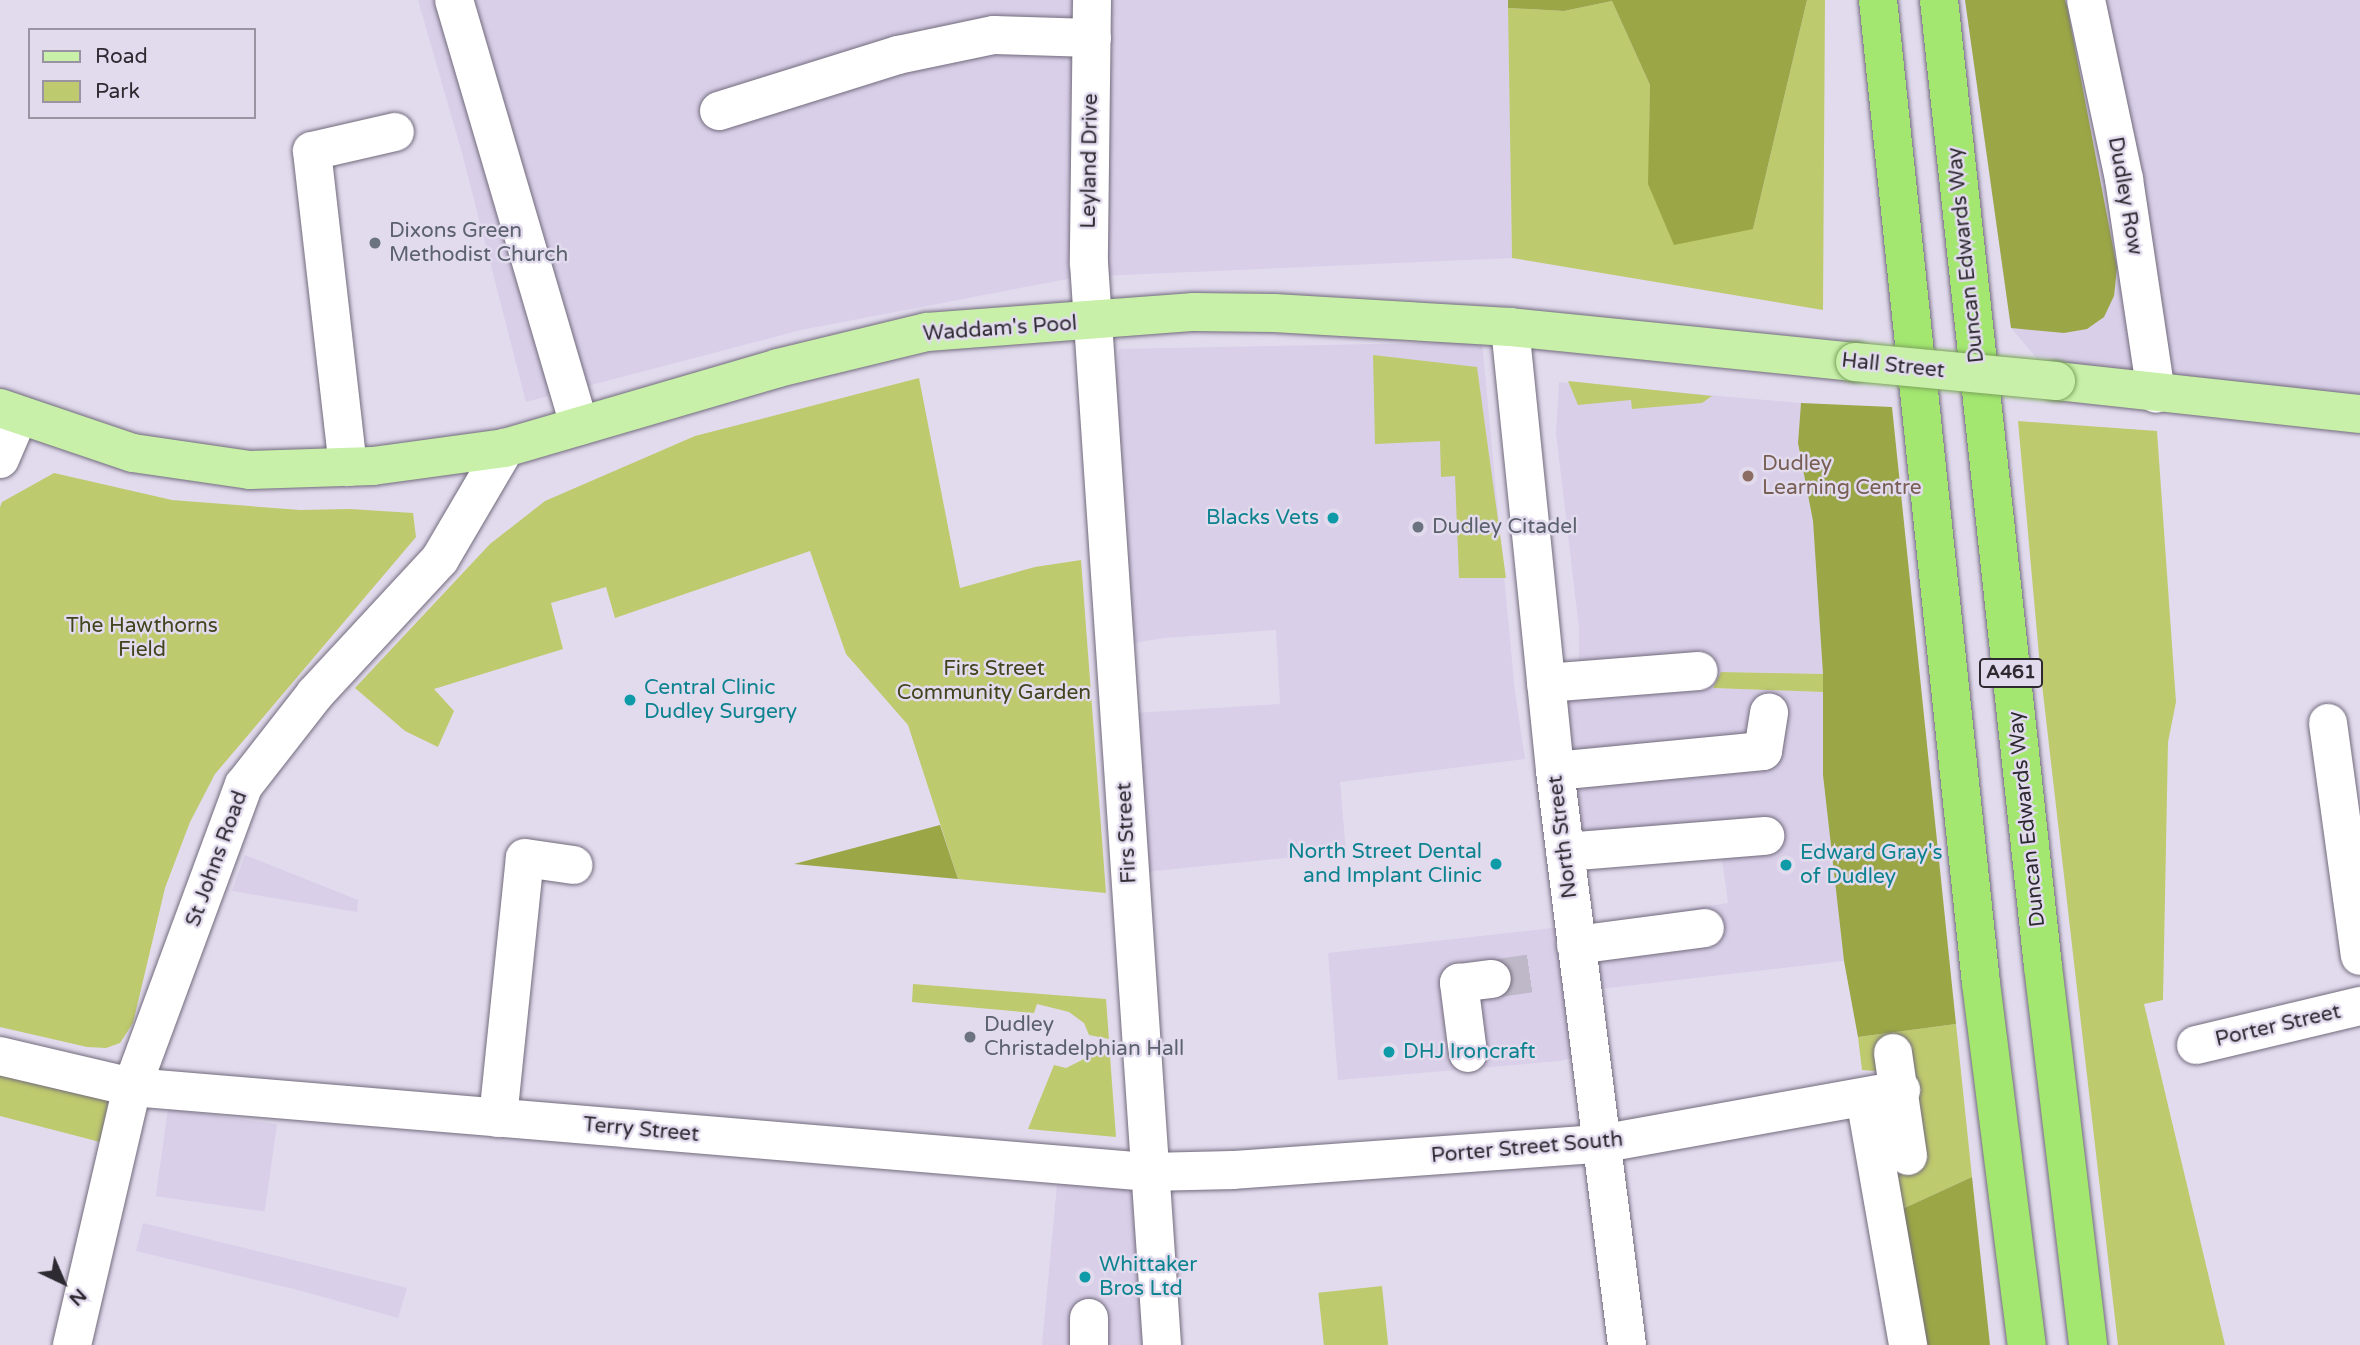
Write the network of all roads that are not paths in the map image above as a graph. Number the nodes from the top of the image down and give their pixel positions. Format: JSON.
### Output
{"nodes":[{"id":1,"x":454,"y":0,"type":"edge"},
{"id":2,"x":1092,"y":0,"type":"edge"},
{"id":3,"x":1878,"y":0,"type":"edge"},
{"id":4,"x":1939,"y":0,"type":"edge"},
{"id":5,"x":2086,"y":0,"type":"edge"},
{"id":6,"x":1092,"y":38,"type":"junction"},
{"id":7,"x":719,"y":111,"type":"dead end"},
{"id":8,"x":395,"y":132,"type":"dead end"},
{"id":9,"x":1094,"y":322,"type":"junction"},
{"id":10,"x":1510,"y":327,"type":"junction"},
{"id":11,"x":2156,"y":394,"type":"junction"},
{"id":12,"x":9,"y":413,"type":"edge"},
{"id":13,"x":2360,"y":414,"type":"edge"},
{"id":14,"x":579,"y":426,"type":"junction"},
{"id":15,"x":505,"y":448,"type":"junction"},
{"id":16,"x":0,"y":460,"type":"edge"},
{"id":17,"x":348,"y":467,"type":"junction"},
{"id":18,"x":1699,"y":670,"type":"dead end"},
{"id":19,"x":1546,"y":683,"type":"junction"},
{"id":20,"x":1769,"y":712,"type":"dead end"},
{"id":21,"x":2329,"y":723,"type":"dead end"},
{"id":22,"x":1555,"y":771,"type":"junction"},
{"id":23,"x":1765,"y":836,"type":"dead end"},
{"id":24,"x":1565,"y":852,"type":"junction"},
{"id":25,"x":573,"y":865,"type":"dead end"},
{"id":26,"x":1705,"y":929,"type":"dead end"},
{"id":27,"x":2360,"y":956,"type":"edge"},
{"id":28,"x":1567,"y":961,"type":"junction"},
{"id":29,"x":1492,"y":979,"type":"tunnel mouth"},
{"id":30,"x":2360,"y":1006,"type":"edge"},
{"id":31,"x":2196,"y":1045,"type":"dead end"},
{"id":32,"x":1468,"y":1053,"type":"dead end"},
{"id":33,"x":1893,"y":1053,"type":"dead end"},
{"id":34,"x":0,"y":1056,"type":"edge"},
{"id":35,"x":132,"y":1087,"type":"junction"},
{"id":36,"x":1883,"y":1094,"type":"junction"},
{"id":37,"x":498,"y":1118,"type":"junction"},
{"id":38,"x":1600,"y":1144,"type":"junction"},
{"id":39,"x":1909,"y":1156,"type":"dead end"},
{"id":40,"x":1149,"y":1172,"type":"junction"},
{"id":41,"x":72,"y":1345,"type":"edge"},
{"id":42,"x":1162,"y":1345,"type":"edge"},
{"id":43,"x":1627,"y":1345,"type":"edge"},
{"id":44,"x":1908,"y":1345,"type":"edge"},
{"id":45,"x":2026,"y":1345,"type":"edge"},
{"id":46,"x":2088,"y":1345,"type":"edge"}],
"edges":[{"from":1,"to":14,"type":"street"},
{"from":2,"to":6,"type":"street","name":"Leyland Drive"},
{"from":3,"to":45,"type":"highway","number":"A461"},
{"from":4,"to":46,"type":"highway","name":"Duncan Edwards Way","number":"A461"},
{"from":5,"to":11,"type":"street","name":"Dudley Row"},
{"from":6,"to":7,"type":"street"},
{"from":6,"to":9,"type":"street","name":"Leyland Drive"},
{"from":8,"to":17,"type":"street"},
{"from":9,"to":10,"type":"main road","name":"Waddam's Pool"},
{"from":9,"to":14,"type":"main road","name":"Waddam's Pool"},
{"from":9,"to":40,"type":"street","name":"Firs Street"},
{"from":10,"to":11,"type":"main road","name":"Hall Street","bridge":true},
{"from":10,"to":19,"type":"street","name":"North Street"},
{"from":11,"to":13,"type":"main road","name":"Hall Street"},
{"from":12,"to":16,"type":"street"},
{"from":12,"to":17,"type":"main road","name":"Waddam's Pool"},
{"from":14,"to":15,"type":"main road","name":"Waddam's Pool"},
{"from":15,"to":17,"type":"main road","name":"Waddam's Pool"},
{"from":15,"to":35,"type":"street","name":"St Johns Road"},
{"from":18,"to":19,"type":"street"},
{"from":19,"to":22,"type":"street","name":"North Street"},
{"from":20,"to":22,"type":"street"},
{"from":21,"to":27,"type":"street"},
{"from":22,"to":24,"type":"street","name":"North Street"},
{"from":23,"to":24,"type":"street"},
{"from":24,"to":28,"type":"street","name":"North Street"},
{"from":25,"to":37,"type":"street"},
{"from":26,"to":28,"type":"street"},
{"from":28,"to":38,"type":"street","name":"North Street"},
{"from":29,"to":32,"type":"street"},
{"from":30,"to":31,"type":"street","name":"Porter Street"},
{"from":33,"to":36,"type":"street"},
{"from":34,"to":35,"type":"street","name":"Terry Street"},
{"from":35,"to":37,"type":"street","name":"Terry Street"},
{"from":35,"to":41,"type":"street","name":"St Johns Road"},
{"from":36,"to":38,"type":"street","name":"Porter Street South"},
{"from":36,"to":39,"type":"street"},
{"from":36,"to":44,"type":"street"},
{"from":37,"to":40,"type":"street","name":"Terry Street"},
{"from":38,"to":40,"type":"street","name":"Porter Street South"},
{"from":38,"to":43,"type":"street","name":"North Street"},
{"from":40,"to":42,"type":"street","name":"Firs Street"}]}
